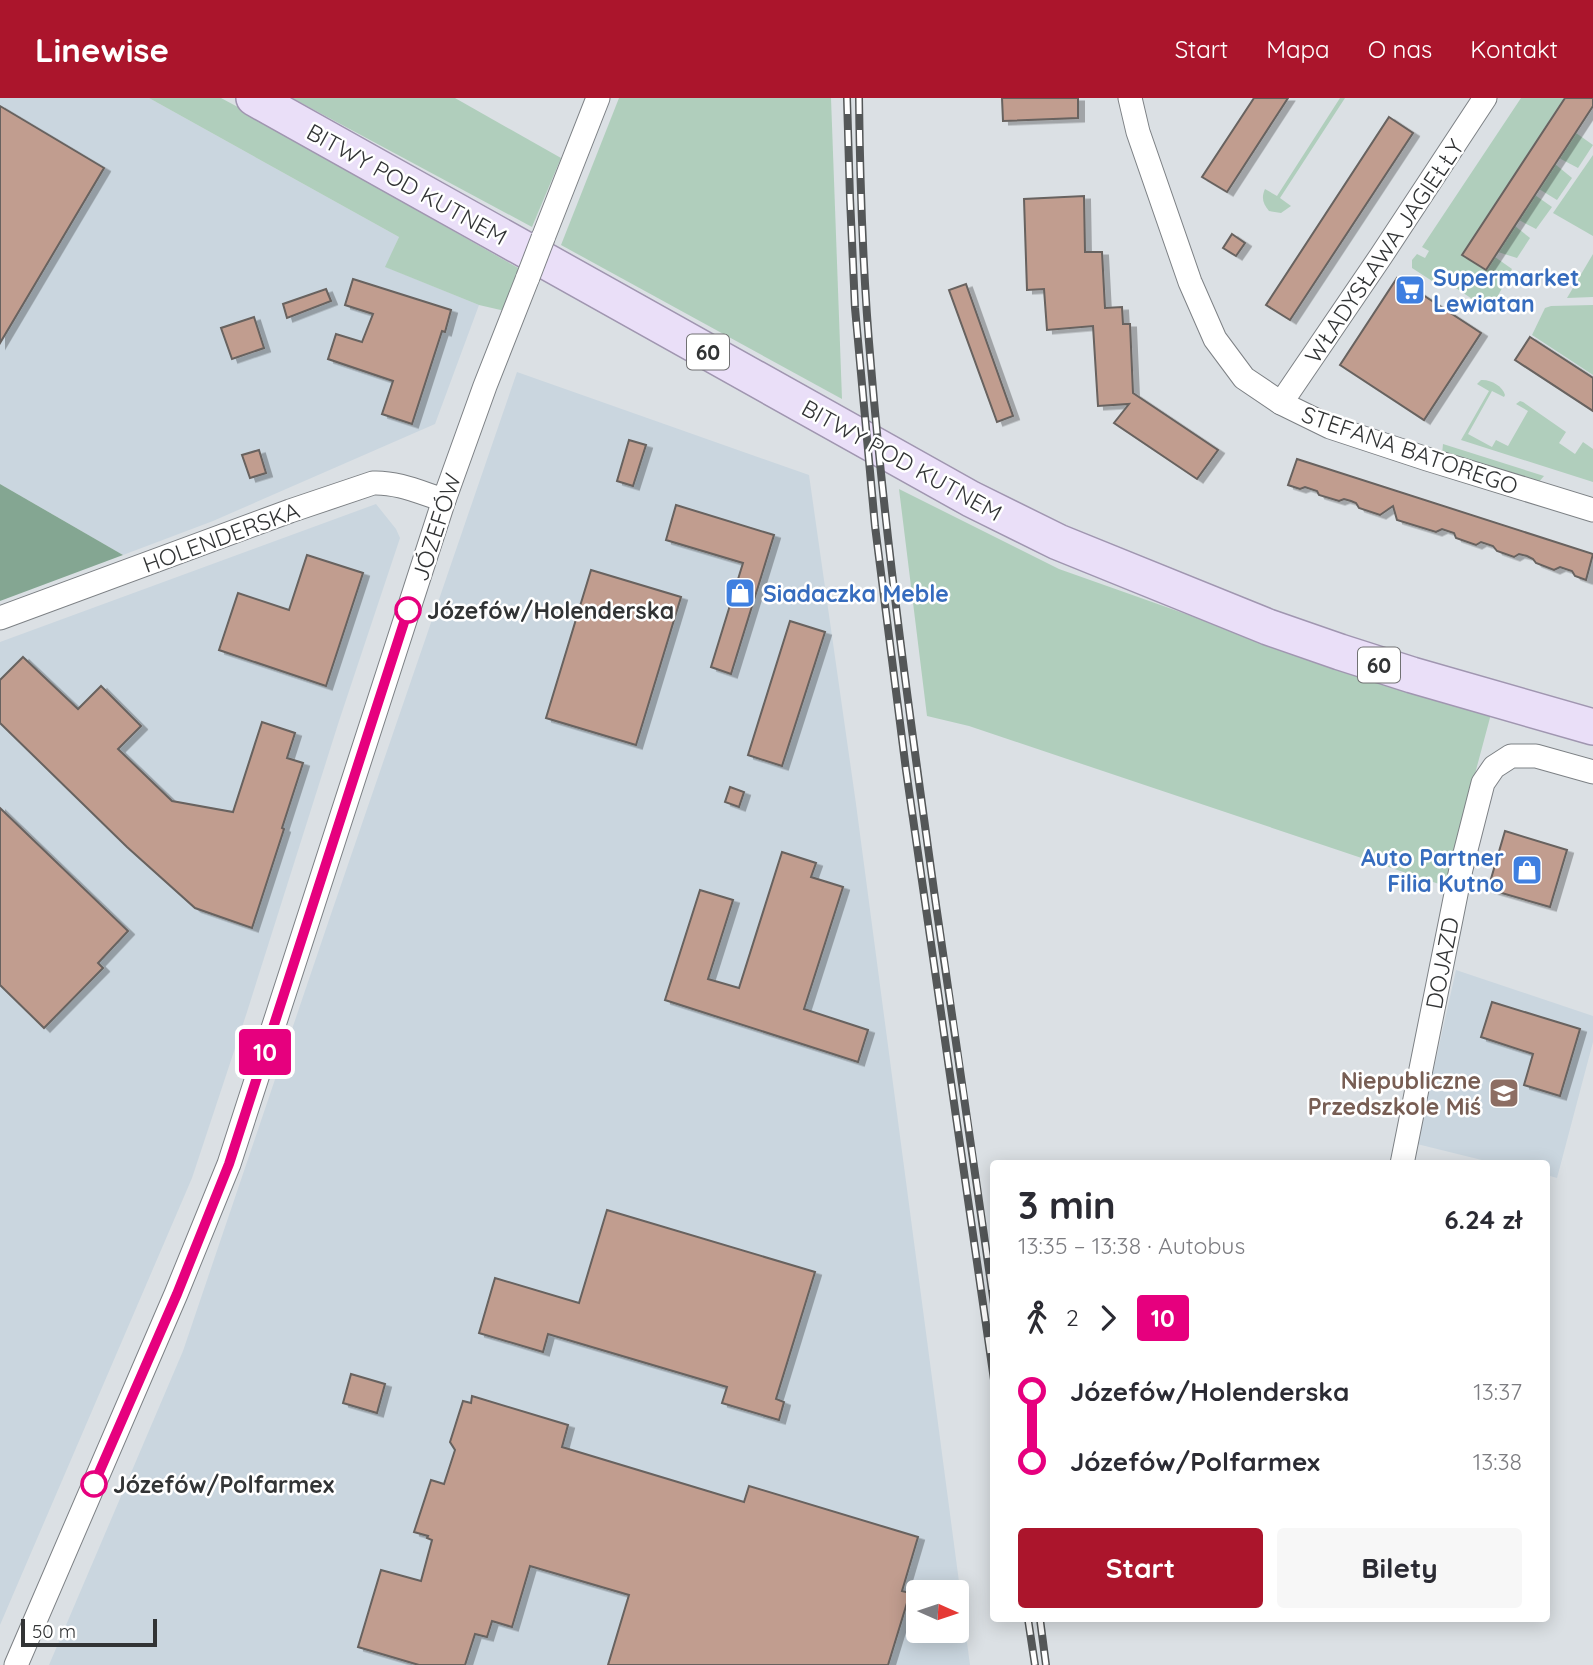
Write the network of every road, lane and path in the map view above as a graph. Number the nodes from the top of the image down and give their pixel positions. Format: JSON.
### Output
{"nodes":[{"id":1,"x":254,"y":98,"type":"edge"},
{"id":2,"x":598,"y":98,"type":"edge"},
{"id":3,"x":1130,"y":98,"type":"edge"},
{"id":4,"x":1485,"y":98,"type":"edge"},
{"id":5,"x":1281,"y":403,"type":"junction"},
{"id":6,"x":444,"y":500,"type":"junction"},
{"id":7,"x":1593,"y":510,"type":"edge"},
{"id":8,"x":0,"y":618,"type":"edge"},
{"id":9,"x":1593,"y":727,"type":"edge"},
{"id":10,"x":1593,"y":772,"type":"edge"},
{"id":11,"x":1403,"y":1160,"type":"edge"},
{"id":12,"x":16,"y":1665,"type":"edge"}],
"edges":[{"from":1,"to":9,"type":"main road","name":"BITWY POD KUTNEM","number":"60"},
{"from":2,"to":6,"type":"street","name":"JÓZEFÓW","bridge":true},
{"from":3,"to":5,"type":"street","name":"STEFANA BATOREGO"},
{"from":4,"to":5,"type":"street","name":"WŁADYSŁAWA JAGIEŁŁY"},
{"from":5,"to":7,"type":"street","name":"STEFANA BATOREGO"},
{"from":6,"to":8,"type":"street","name":"HOLENDERSKA"},
{"from":6,"to":12,"type":"street","name":"JÓZEFÓW"},
{"from":10,"to":11,"type":"street","name":"DOJAZD"}]}
